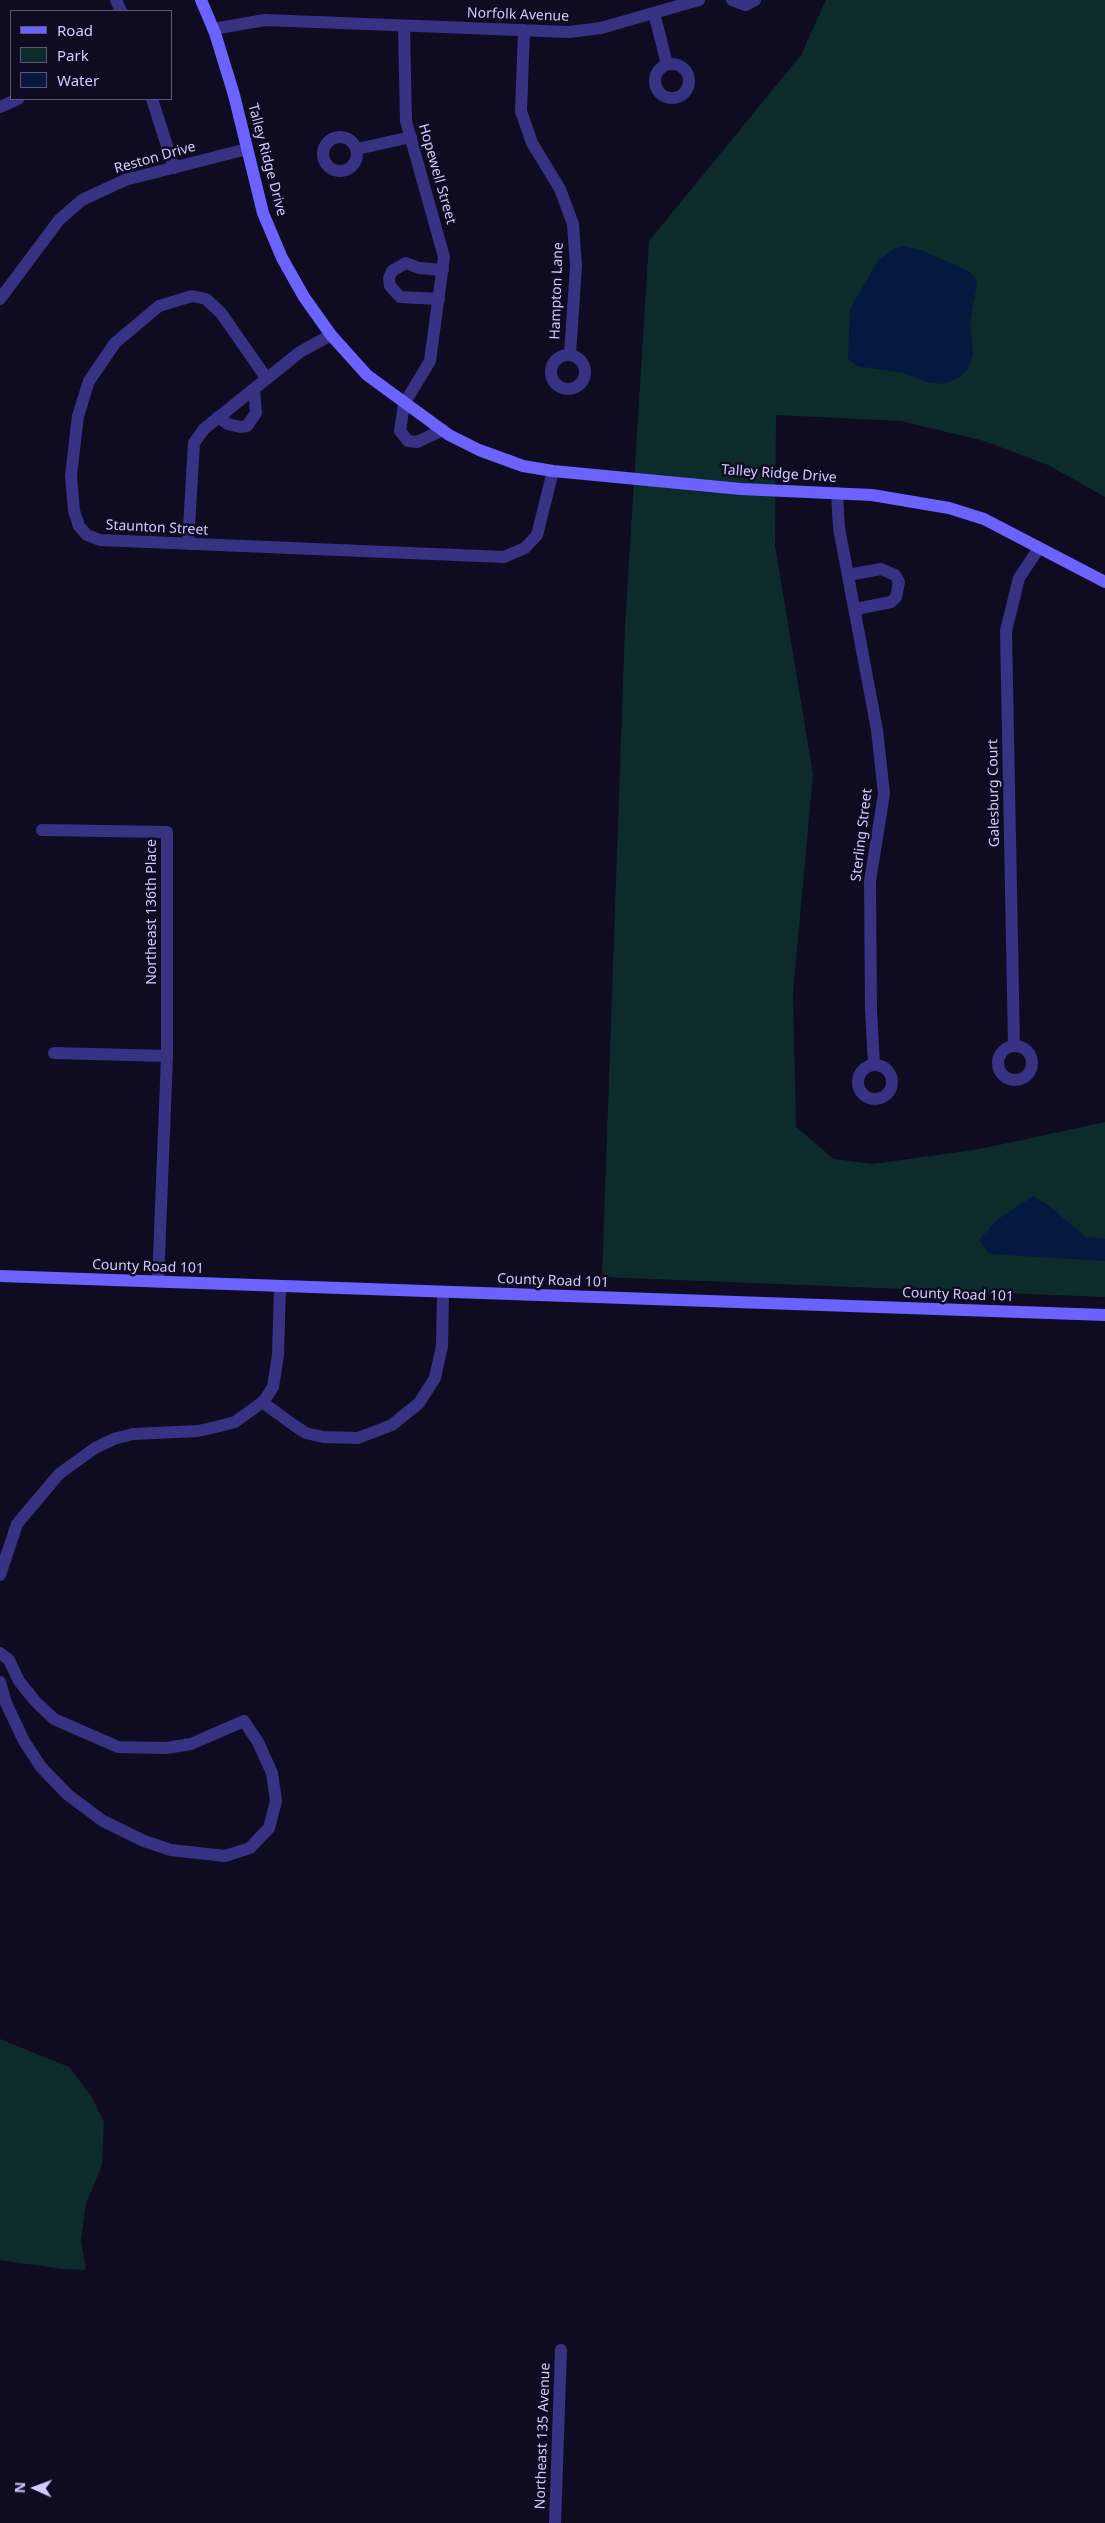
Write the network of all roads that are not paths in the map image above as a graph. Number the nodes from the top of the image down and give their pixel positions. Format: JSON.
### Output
{"nodes":[{"id":1,"x":201,"y":0,"type":"edge"},
{"id":2,"x":698,"y":0,"type":"edge"},
{"id":3,"x":732,"y":0,"type":"edge"},
{"id":4,"x":755,"y":0,"type":"edge"},
{"id":5,"x":654,"y":13,"type":"junction"},
{"id":6,"x":404,"y":26,"type":"junction"},
{"id":7,"x":213,"y":29,"type":"junction"},
{"id":8,"x":524,"y":30,"type":"junction"},
{"id":9,"x":666,"y":64,"type":"dead end"},
{"id":10,"x":15,"y":100,"type":"edge"},
{"id":11,"x":152,"y":100,"type":"edge"},
{"id":12,"x":0,"y":106,"type":"edge"},
{"id":13,"x":411,"y":137,"type":"junction"},
{"id":14,"x":247,"y":149,"type":"junction"},
{"id":15,"x":357,"y":149,"type":"dead end"},
{"id":16,"x":174,"y":168,"type":"junction"},
{"id":17,"x":443,"y":270,"type":"junction"},
{"id":18,"x":0,"y":299,"type":"edge"},
{"id":19,"x":439,"y":299,"type":"junction"},
{"id":20,"x":331,"y":335,"type":"junction"},
{"id":21,"x":570,"y":354,"type":"dead end"},
{"id":22,"x":267,"y":379,"type":"junction"},
{"id":23,"x":254,"y":389,"type":"junction"},
{"id":24,"x":404,"y":404,"type":"junction"},
{"id":25,"x":218,"y":417,"type":"junction"},
{"id":26,"x":443,"y":430,"type":"junction"},
{"id":27,"x":553,"y":472,"type":"junction"},
{"id":28,"x":837,"y":493,"type":"junction"},
{"id":29,"x":188,"y":544,"type":"junction"},
{"id":30,"x":1039,"y":548,"type":"junction"},
{"id":31,"x":848,"y":575,"type":"junction"},
{"id":32,"x":1105,"y":582,"type":"edge"},
{"id":33,"x":855,"y":612,"type":"junction"},
{"id":34,"x":42,"y":830,"type":"dead end"},
{"id":35,"x":1014,"y":1045,"type":"dead end"},
{"id":36,"x":54,"y":1053,"type":"dead end"},
{"id":37,"x":167,"y":1056,"type":"junction"},
{"id":38,"x":874,"y":1064,"type":"dead end"},
{"id":39,"x":0,"y":1276,"type":"edge"},
{"id":40,"x":158,"y":1282,"type":"junction"},
{"id":41,"x":280,"y":1286,"type":"junction"},
{"id":42,"x":443,"y":1292,"type":"junction"},
{"id":43,"x":1105,"y":1315,"type":"edge"},
{"id":44,"x":262,"y":1402,"type":"junction"},
{"id":45,"x":0,"y":1576,"type":"edge"},
{"id":46,"x":0,"y":1653,"type":"edge"},
{"id":47,"x":0,"y":1682,"type":"edge"},
{"id":48,"x":561,"y":2350,"type":"dead end"},
{"id":49,"x":555,"y":2523,"type":"edge"}],
"edges":[{"from":1,"to":7,"type":"street","name":"Talley Ridge Drive"},
{"from":2,"to":5,"type":"street","name":"Norfolk Avenue"},
{"from":3,"to":4,"type":"street"},
{"from":5,"to":8,"type":"street","name":"Norfolk Avenue"},
{"from":5,"to":9,"type":"street"},
{"from":6,"to":7,"type":"street","name":"Norfolk Avenue"},
{"from":6,"to":8,"type":"street","name":"Norfolk Avenue"},
{"from":6,"to":13,"type":"street","name":"Hopewell Street"},
{"from":7,"to":14,"type":"street","name":"Talley Ridge Drive"},
{"from":8,"to":21,"type":"street","name":"Hampton Lane"},
{"from":10,"to":12,"type":"street"},
{"from":11,"to":16,"type":"street"},
{"from":13,"to":15,"type":"street"},
{"from":13,"to":17,"type":"street","name":"Hopewell Street"},
{"from":14,"to":16,"type":"street","name":"Reston Drive"},
{"from":14,"to":20,"type":"street","name":"Talley Ridge Drive"},
{"from":16,"to":18,"type":"street","name":"Reston Drive"},
{"from":17,"to":19,"type":"street","name":"Hopewell Street"},
{"from":17,"to":19,"type":"street"},
{"from":19,"to":24,"type":"street","name":"Hopewell Street"},
{"from":20,"to":22,"type":"street"},
{"from":20,"to":24,"type":"street","name":"Talley Ridge Drive"},
{"from":22,"to":23,"type":"street"},
{"from":22,"to":29,"type":"street","name":"Staunton Street"},
{"from":23,"to":25,"type":"street"},
{"from":23,"to":25,"type":"street"},
{"from":24,"to":26,"type":"street","name":"Talley Ridge Drive"},
{"from":24,"to":26,"type":"street"},
{"from":25,"to":29,"type":"street"},
{"from":26,"to":27,"type":"street","name":"Talley Ridge Drive"},
{"from":27,"to":28,"type":"street","name":"Talley Ridge Drive"},
{"from":27,"to":29,"type":"street","name":"Staunton Street"},
{"from":28,"to":30,"type":"street","name":"Talley Ridge Drive"},
{"from":28,"to":31,"type":"street","name":"Sterling Street"},
{"from":30,"to":32,"type":"street","name":"Talley Ridge Drive"},
{"from":30,"to":35,"type":"street","name":"Galesburg Court"},
{"from":31,"to":33,"type":"street","name":"Sterling Street"},
{"from":31,"to":33,"type":"street"},
{"from":33,"to":38,"type":"street","name":"Sterling Street"},
{"from":34,"to":37,"type":"street","name":"Northeast 136th Place"},
{"from":36,"to":37,"type":"street"},
{"from":37,"to":40,"type":"street","name":"Northeast 136th Place"},
{"from":39,"to":40,"type":"street","name":"County Road 101"},
{"from":40,"to":41,"type":"street","name":"County Road 101"},
{"from":41,"to":42,"type":"street","name":"County Road 101"},
{"from":41,"to":44,"type":"street"},
{"from":42,"to":43,"type":"street","name":"County Road 101"},
{"from":42,"to":44,"type":"street"},
{"from":44,"to":45,"type":"street"},
{"from":46,"to":47,"type":"street"},
{"from":48,"to":49,"type":"street","name":"Northeast 135 Avenue"}]}
